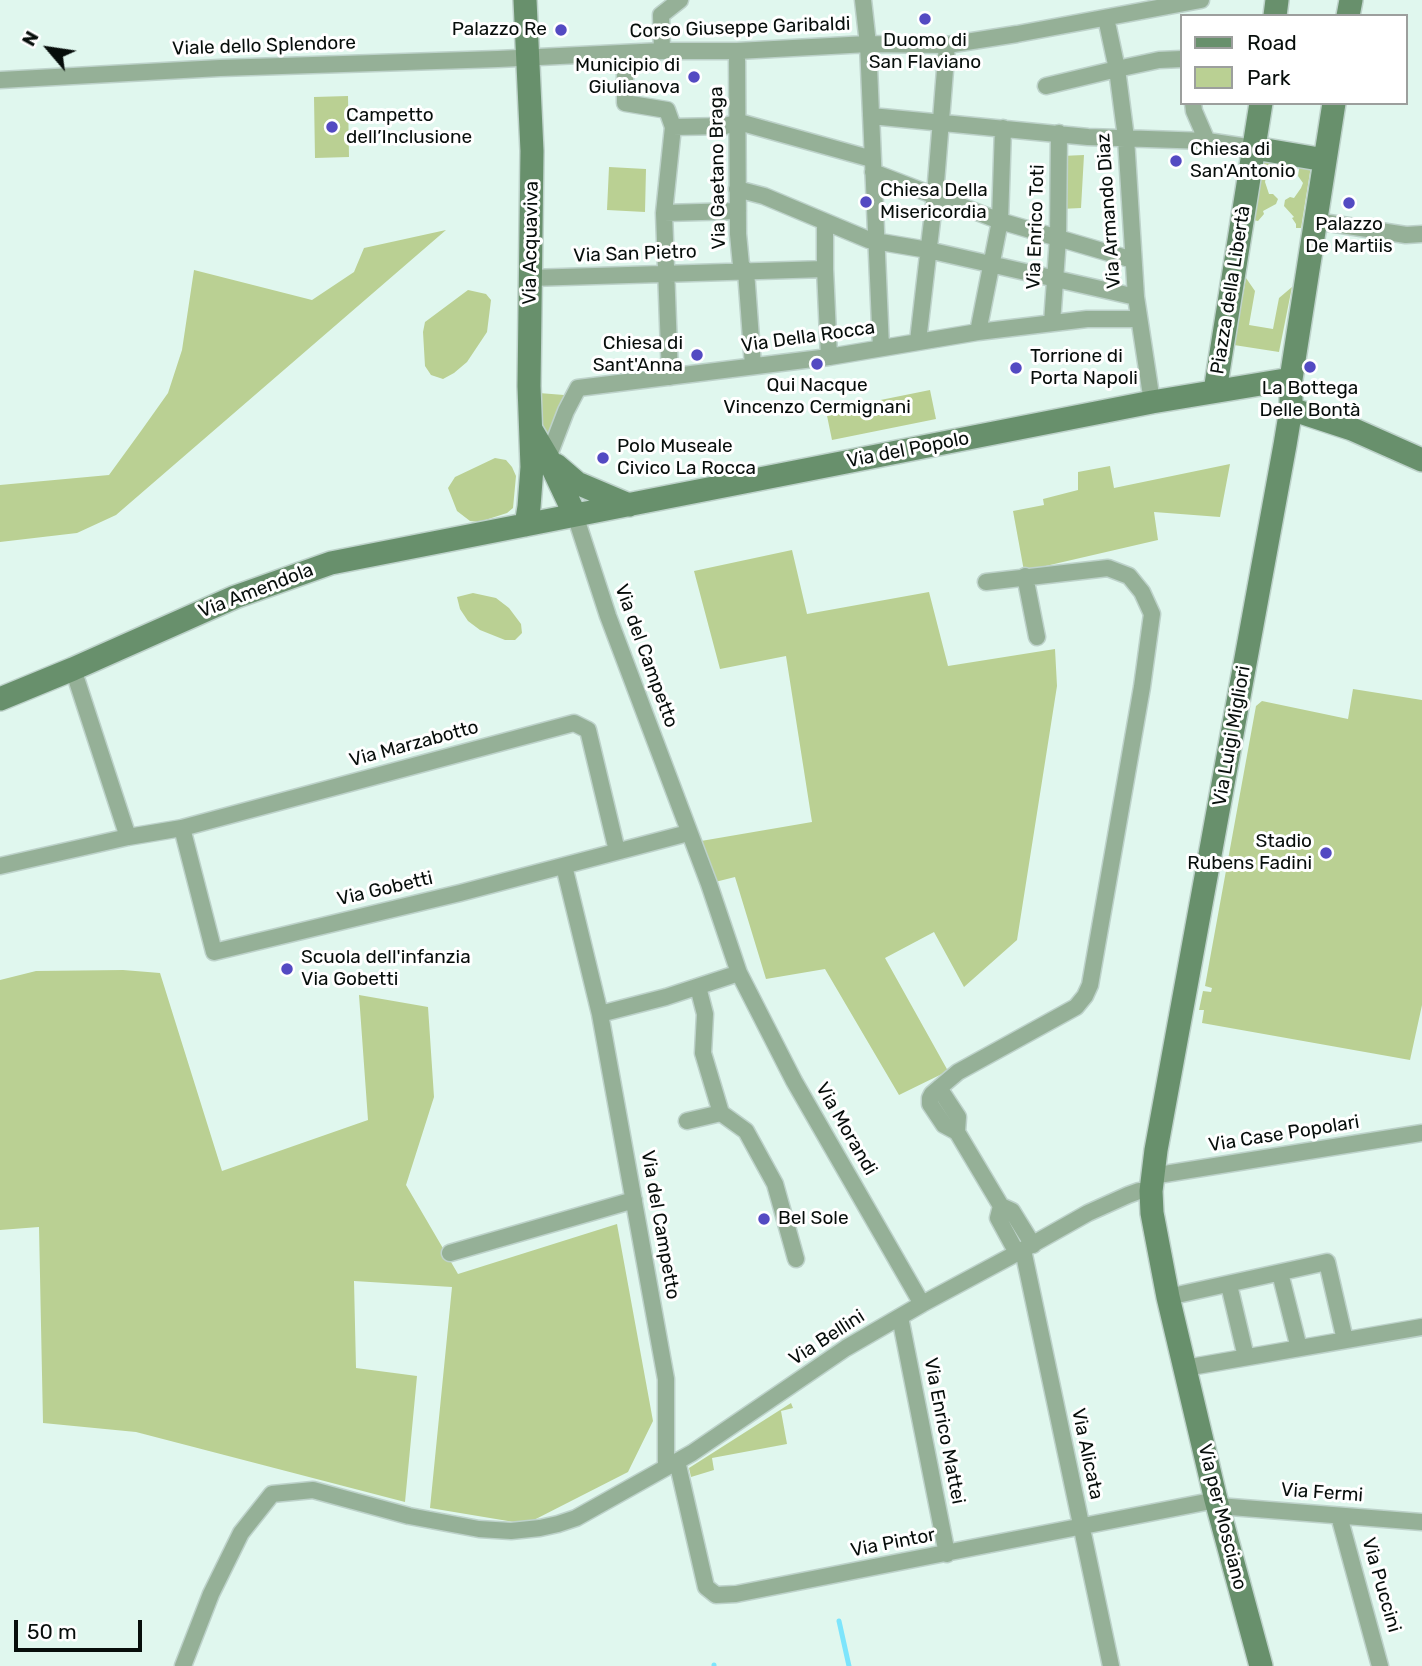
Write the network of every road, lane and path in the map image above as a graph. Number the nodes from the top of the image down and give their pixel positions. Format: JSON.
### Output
{"nodes":[{"id":1,"x":525,"y":0,"type":"edge"},
{"id":2,"x":680,"y":0,"type":"edge"},
{"id":3,"x":863,"y":0,"type":"edge"},
{"id":4,"x":1201,"y":0,"type":"edge"},
{"id":5,"x":1106,"y":18,"type":"junction"},
{"id":6,"x":868,"y":44,"type":"junction"},
{"id":7,"x":947,"y":45,"type":"junction"},
{"id":8,"x":662,"y":51,"type":"junction"},
{"id":9,"x":737,"y":51,"type":"junction"},
{"id":10,"x":625,"y":53,"type":"junction"},
{"id":11,"x":529,"y":58,"type":"junction"},
{"id":12,"x":1180,"y":59,"type":"edge"},
{"id":13,"x":1118,"y":68,"type":"junction"},
{"id":14,"x":0,"y":80,"type":"edge"},
{"id":15,"x":1046,"y":86,"type":"dead end"},
{"id":16,"x":1193,"y":105,"type":"edge"},
{"id":17,"x":1261,"y":105,"type":"edge"},
{"id":18,"x":1334,"y":105,"type":"edge"},
{"id":19,"x":871,"y":116,"type":"junction"},
{"id":20,"x":739,"y":122,"type":"junction"},
{"id":21,"x":942,"y":122,"type":"junction"},
{"id":22,"x":673,"y":127,"type":"junction"},
{"id":23,"x":1003,"y":128,"type":"junction"},
{"id":24,"x":1059,"y":133,"type":"junction"},
{"id":25,"x":1126,"y":138,"type":"junction"},
{"id":26,"x":1207,"y":141,"type":"junction"},
{"id":27,"x":1254,"y":148,"type":"junction"},
{"id":28,"x":1325,"y":160,"type":"junction"},
{"id":29,"x":872,"y":166,"type":"junction"},
{"id":30,"x":737,"y":189,"type":"junction"},
{"id":31,"x":935,"y":195,"type":"junction"},
{"id":32,"x":738,"y":211,"type":"junction"},
{"id":33,"x":664,"y":213,"type":"junction"},
{"id":34,"x":1000,"y":221,"type":"junction"},
{"id":35,"x":1316,"y":221,"type":"junction"},
{"id":36,"x":825,"y":222,"type":"junction"},
{"id":37,"x":1422,"y":234,"type":"edge"},
{"id":38,"x":1058,"y":238,"type":"junction"},
{"id":39,"x":876,"y":241,"type":"junction"},
{"id":40,"x":928,"y":250,"type":"junction"},
{"id":41,"x":1133,"y":260,"type":"junction"},
{"id":42,"x":991,"y":265,"type":"junction"},
{"id":43,"x":825,"y":269,"type":"junction"},
{"id":44,"x":747,"y":271,"type":"junction"},
{"id":45,"x":666,"y":274,"type":"junction"},
{"id":46,"x":530,"y":278,"type":"junction"},
{"id":47,"x":1056,"y":280,"type":"junction"},
{"id":48,"x":1136,"y":297,"type":"junction"},
{"id":49,"x":1138,"y":319,"type":"junction"},
{"id":50,"x":1052,"y":323,"type":"junction"},
{"id":51,"x":978,"y":331,"type":"junction"},
{"id":52,"x":918,"y":341,"type":"junction"},
{"id":53,"x":881,"y":348,"type":"junction"},
{"id":54,"x":829,"y":357,"type":"junction"},
{"id":55,"x":753,"y":366,"type":"junction"},
{"id":56,"x":670,"y":377,"type":"junction"},
{"id":57,"x":1292,"y":379,"type":"junction"},
{"id":58,"x":1215,"y":391,"type":"junction"},
{"id":59,"x":1152,"y":402,"type":"junction"},
{"id":60,"x":1291,"y":409,"type":"junction"},
{"id":61,"x":1422,"y":460,"type":"edge"},
{"id":62,"x":540,"y":463,"type":"junction"},
{"id":63,"x":629,"y":505,"type":"junction"},
{"id":64,"x":564,"y":517,"type":"junction"},
{"id":65,"x":526,"y":524,"type":"junction"},
{"id":66,"x":1025,"y":576,"type":"junction"},
{"id":67,"x":986,"y":582,"type":"dead end"},
{"id":68,"x":1037,"y":637,"type":"dead end"},
{"id":69,"x":73,"y":669,"type":"junction"},
{"id":70,"x":0,"y":699,"type":"edge"},
{"id":71,"x":181,"y":828,"type":"junction"},
{"id":72,"x":688,"y":832,"type":"junction"},
{"id":73,"x":128,"y":836,"type":"junction"},
{"id":74,"x":617,"y":851,"type":"junction"},
{"id":75,"x":0,"y":866,"type":"edge"},
{"id":76,"x":564,"y":866,"type":"junction"},
{"id":77,"x":738,"y":973,"type":"junction"},
{"id":78,"x":698,"y":987,"type":"junction"},
{"id":79,"x":600,"y":1014,"type":"junction"},
{"id":80,"x":721,"y":1113,"type":"junction"},
{"id":81,"x":687,"y":1121,"type":"dead end"},
{"id":82,"x":1422,"y":1133,"type":"edge"},
{"id":83,"x":1152,"y":1184,"type":"junction"},
{"id":84,"x":634,"y":1200,"type":"junction"},
{"id":85,"x":1024,"y":1250,"type":"junction"},
{"id":86,"x":450,"y":1253,"type":"dead end"},
{"id":87,"x":796,"y":1259,"type":"dead end"},
{"id":88,"x":1280,"y":1273,"type":"junction"},
{"id":89,"x":1229,"y":1285,"type":"junction"},
{"id":90,"x":1168,"y":1297,"type":"junction"},
{"id":91,"x":922,"y":1304,"type":"junction"},
{"id":92,"x":900,"y":1317,"type":"junction"},
{"id":93,"x":1422,"y":1327,"type":"edge"},
{"id":94,"x":1345,"y":1340,"type":"junction"},
{"id":95,"x":1299,"y":1348,"type":"junction"},
{"id":96,"x":1246,"y":1357,"type":"junction"},
{"id":97,"x":1185,"y":1368,"type":"junction"},
{"id":98,"x":671,"y":1464,"type":"junction"},
{"id":99,"x":1217,"y":1503,"type":"junction"},
{"id":100,"x":1339,"y":1516,"type":"junction"},
{"id":101,"x":1422,"y":1522,"type":"edge"},
{"id":102,"x":1081,"y":1527,"type":"junction"},
{"id":103,"x":947,"y":1553,"type":"junction"},
{"id":104,"x":184,"y":1666,"type":"edge"},
{"id":105,"x":1111,"y":1666,"type":"edge"},
{"id":106,"x":1261,"y":1666,"type":"edge"},
{"id":107,"x":1380,"y":1666,"type":"edge"}],
"edges":[{"from":1,"to":11,"type":"main road","name":"Via Acquaviva"},
{"from":2,"to":8,"type":"street"},
{"from":3,"to":6,"type":"street"},
{"from":4,"to":5,"type":"street","name":"Corso Giuseppe Garibaldi"},
{"from":5,"to":7,"type":"street","name":"Corso Giuseppe Garibaldi"},
{"from":5,"to":13,"type":"street","name":"Via Armando Diaz"},
{"from":6,"to":7,"type":"street","name":"Corso Giuseppe Garibaldi"},
{"from":6,"to":9,"type":"street","name":"Corso Giuseppe Garibaldi"},
{"from":6,"to":19,"type":"street"},
{"from":7,"to":21,"type":"street"},
{"from":8,"to":9,"type":"street","name":"Corso Giuseppe Garibaldi"},
{"from":8,"to":10,"type":"street","name":"Corso Giuseppe Garibaldi"},
{"from":9,"to":20,"type":"street","name":"Via Gaetano Braga"},
{"from":10,"to":11,"type":"street","name":"Corso Giuseppe Garibaldi"},
{"from":10,"to":22,"type":"street"},
{"from":11,"to":14,"type":"street","name":"Viale dello Splendore"},
{"from":11,"to":46,"type":"main road","name":"Via Acquaviva"},
{"from":12,"to":13,"type":"street"},
{"from":13,"to":15,"type":"street"},
{"from":13,"to":25,"type":"street","name":"Via Armando Diaz"},
{"from":16,"to":26,"type":"street"},
{"from":17,"to":27,"type":"main road","name":"Piazza della Libertà"},
{"from":18,"to":28,"type":"main road"},
{"from":19,"to":21,"type":"street"},
{"from":19,"to":29,"type":"street"},
{"from":20,"to":22,"type":"street"},
{"from":20,"to":29,"type":"street"},
{"from":20,"to":30,"type":"street","name":"Via Gaetano Braga"},
{"from":21,"to":23,"type":"street"},
{"from":21,"to":31,"type":"street"},
{"from":22,"to":33,"type":"street"},
{"from":23,"to":24,"type":"street"},
{"from":23,"to":34,"type":"street"},
{"from":24,"to":25,"type":"street"},
{"from":24,"to":38,"type":"street","name":"Via Enrico Toti"},
{"from":25,"to":26,"type":"street"},
{"from":25,"to":41,"type":"street","name":"Via Armando Diaz"},
{"from":26,"to":27,"type":"street"},
{"from":27,"to":28,"type":"main road"},
{"from":27,"to":58,"type":"main road","name":"Piazza della Libertà"},
{"from":28,"to":35,"type":"main road"},
{"from":29,"to":31,"type":"street"},
{"from":29,"to":39,"type":"street"},
{"from":30,"to":32,"type":"street","name":"Via Gaetano Braga"},
{"from":30,"to":36,"type":"street"},
{"from":31,"to":34,"type":"street"},
{"from":31,"to":40,"type":"street"},
{"from":32,"to":33,"type":"street"},
{"from":32,"to":44,"type":"street","name":"Via Gaetano Braga"},
{"from":33,"to":45,"type":"street"},
{"from":34,"to":38,"type":"street"},
{"from":34,"to":42,"type":"street"},
{"from":35,"to":37,"type":"street"},
{"from":35,"to":57,"type":"main road"},
{"from":36,"to":39,"type":"street"},
{"from":36,"to":43,"type":"street"},
{"from":38,"to":41,"type":"street"},
{"from":38,"to":47,"type":"street","name":"Via Enrico Toti"},
{"from":39,"to":40,"type":"street"},
{"from":39,"to":53,"type":"street"},
{"from":40,"to":42,"type":"street"},
{"from":40,"to":52,"type":"street"},
{"from":41,"to":48,"type":"street","name":"Via Armando Diaz"},
{"from":42,"to":47,"type":"street"},
{"from":42,"to":51,"type":"street"},
{"from":43,"to":44,"type":"street","name":"Via San Pietro"},
{"from":43,"to":54,"type":"street"},
{"from":44,"to":45,"type":"street","name":"Via San Pietro"},
{"from":44,"to":55,"type":"street","name":"Via Gaetano Braga"},
{"from":45,"to":46,"type":"street","name":"Via San Pietro"},
{"from":45,"to":56,"type":"street"},
{"from":46,"to":62,"type":"main road","name":"Via Acquaviva"},
{"from":47,"to":48,"type":"street"},
{"from":47,"to":50,"type":"street","name":"Via Enrico Toti"},
{"from":48,"to":49,"type":"street","name":"Via Armando Diaz"},
{"from":49,"to":50,"type":"street","name":"Via Della Rocca"},
{"from":49,"to":59,"type":"street","name":"Via Armando Diaz"},
{"from":50,"to":51,"type":"street","name":"Via Della Rocca"},
{"from":51,"to":52,"type":"street","name":"Via Della Rocca"},
{"from":52,"to":53,"type":"street","name":"Via Della Rocca"},
{"from":53,"to":54,"type":"street","name":"Via Della Rocca"},
{"from":54,"to":55,"type":"street","name":"Via Della Rocca"},
{"from":55,"to":56,"type":"street","name":"Via Della Rocca"},
{"from":56,"to":62,"type":"street","name":"Via Della Rocca"},
{"from":57,"to":58,"type":"main road","name":"Via del Popolo"},
{"from":57,"to":60,"type":"main road","name":"Via Luigi Migliori"},
{"from":58,"to":59,"type":"main road","name":"Via del Popolo"},
{"from":59,"to":63,"type":"main road","name":"Via del Popolo"},
{"from":60,"to":61,"type":"main road"},
{"from":60,"to":83,"type":"main road","name":"Via Luigi Migliori"},
{"from":62,"to":63,"type":"main road"},
{"from":62,"to":64,"type":"main road","name":"Via Acquaviva"},
{"from":62,"to":65,"type":"main road","name":"Via Acquaviva"},
{"from":63,"to":64,"type":"main road","name":"Via del Popolo"},
{"from":64,"to":65,"type":"main road","name":"Via del Popolo"},
{"from":64,"to":72,"type":"street","name":"Via del Campetto"},
{"from":65,"to":69,"type":"main road","name":"Via Amendola"},
{"from":66,"to":67,"type":"street"},
{"from":66,"to":68,"type":"street"},
{"from":66,"to":85,"type":"street","name":"Via Alicata"},
{"from":69,"to":70,"type":"main road","name":"Via Amendola"},
{"from":69,"to":73,"type":"street"},
{"from":71,"to":73,"type":"street","name":"Via Marzabotto"},
{"from":71,"to":74,"type":"street","name":"Via Marzabotto"},
{"from":71,"to":76,"type":"street","name":"Via Gobetti"},
{"from":72,"to":74,"type":"street","name":"Via Gobetti"},
{"from":72,"to":77,"type":"street","name":"Via del Campetto"},
{"from":73,"to":75,"type":"street","name":"Via Marzabotto"},
{"from":74,"to":76,"type":"street","name":"Via Gobetti"},
{"from":76,"to":79,"type":"street","name":"Via del Campetto"},
{"from":77,"to":78,"type":"street"},
{"from":77,"to":91,"type":"street","name":"Via Morandi"},
{"from":78,"to":79,"type":"street"},
{"from":78,"to":80,"type":"street"},
{"from":79,"to":84,"type":"street","name":"Via del Campetto"},
{"from":80,"to":81,"type":"street"},
{"from":80,"to":87,"type":"street"},
{"from":82,"to":83,"type":"street","name":"Via Case Popolari"},
{"from":83,"to":85,"type":"street","name":"Via Bellini"},
{"from":83,"to":90,"type":"main road","name":"Via per Mosciano"},
{"from":84,"to":86,"type":"street"},
{"from":84,"to":98,"type":"street","name":"Via del Campetto"},
{"from":85,"to":91,"type":"street","name":"Via Bellini"},
{"from":85,"to":102,"type":"street","name":"Via Alicata"},
{"from":88,"to":89,"type":"street"},
{"from":88,"to":94,"type":"street"},
{"from":88,"to":95,"type":"street"},
{"from":89,"to":90,"type":"street"},
{"from":89,"to":96,"type":"street"},
{"from":90,"to":97,"type":"main road","name":"Via per Mosciano"},
{"from":91,"to":92,"type":"street","name":"Via Bellini"},
{"from":92,"to":98,"type":"street","name":"Via Bellini"},
{"from":92,"to":103,"type":"street","name":"Via Enrico Mattei"},
{"from":93,"to":94,"type":"street"},
{"from":94,"to":95,"type":"street"},
{"from":95,"to":96,"type":"street"},
{"from":96,"to":97,"type":"street"},
{"from":97,"to":99,"type":"main road","name":"Via per Mosciano"},
{"from":98,"to":103,"type":"street","name":"Via Pintor"},
{"from":98,"to":104,"type":"street"},
{"from":99,"to":100,"type":"street","name":"Via Fermi"},
{"from":99,"to":102,"type":"street","name":"Via Pintor"},
{"from":99,"to":106,"type":"main road","name":"Via per Mosciano"},
{"from":100,"to":101,"type":"street","name":"Via Fermi"},
{"from":100,"to":107,"type":"street","name":"Via Puccini"},
{"from":102,"to":103,"type":"street","name":"Via Pintor"},
{"from":102,"to":105,"type":"street","name":"Via Alicata"}]}
